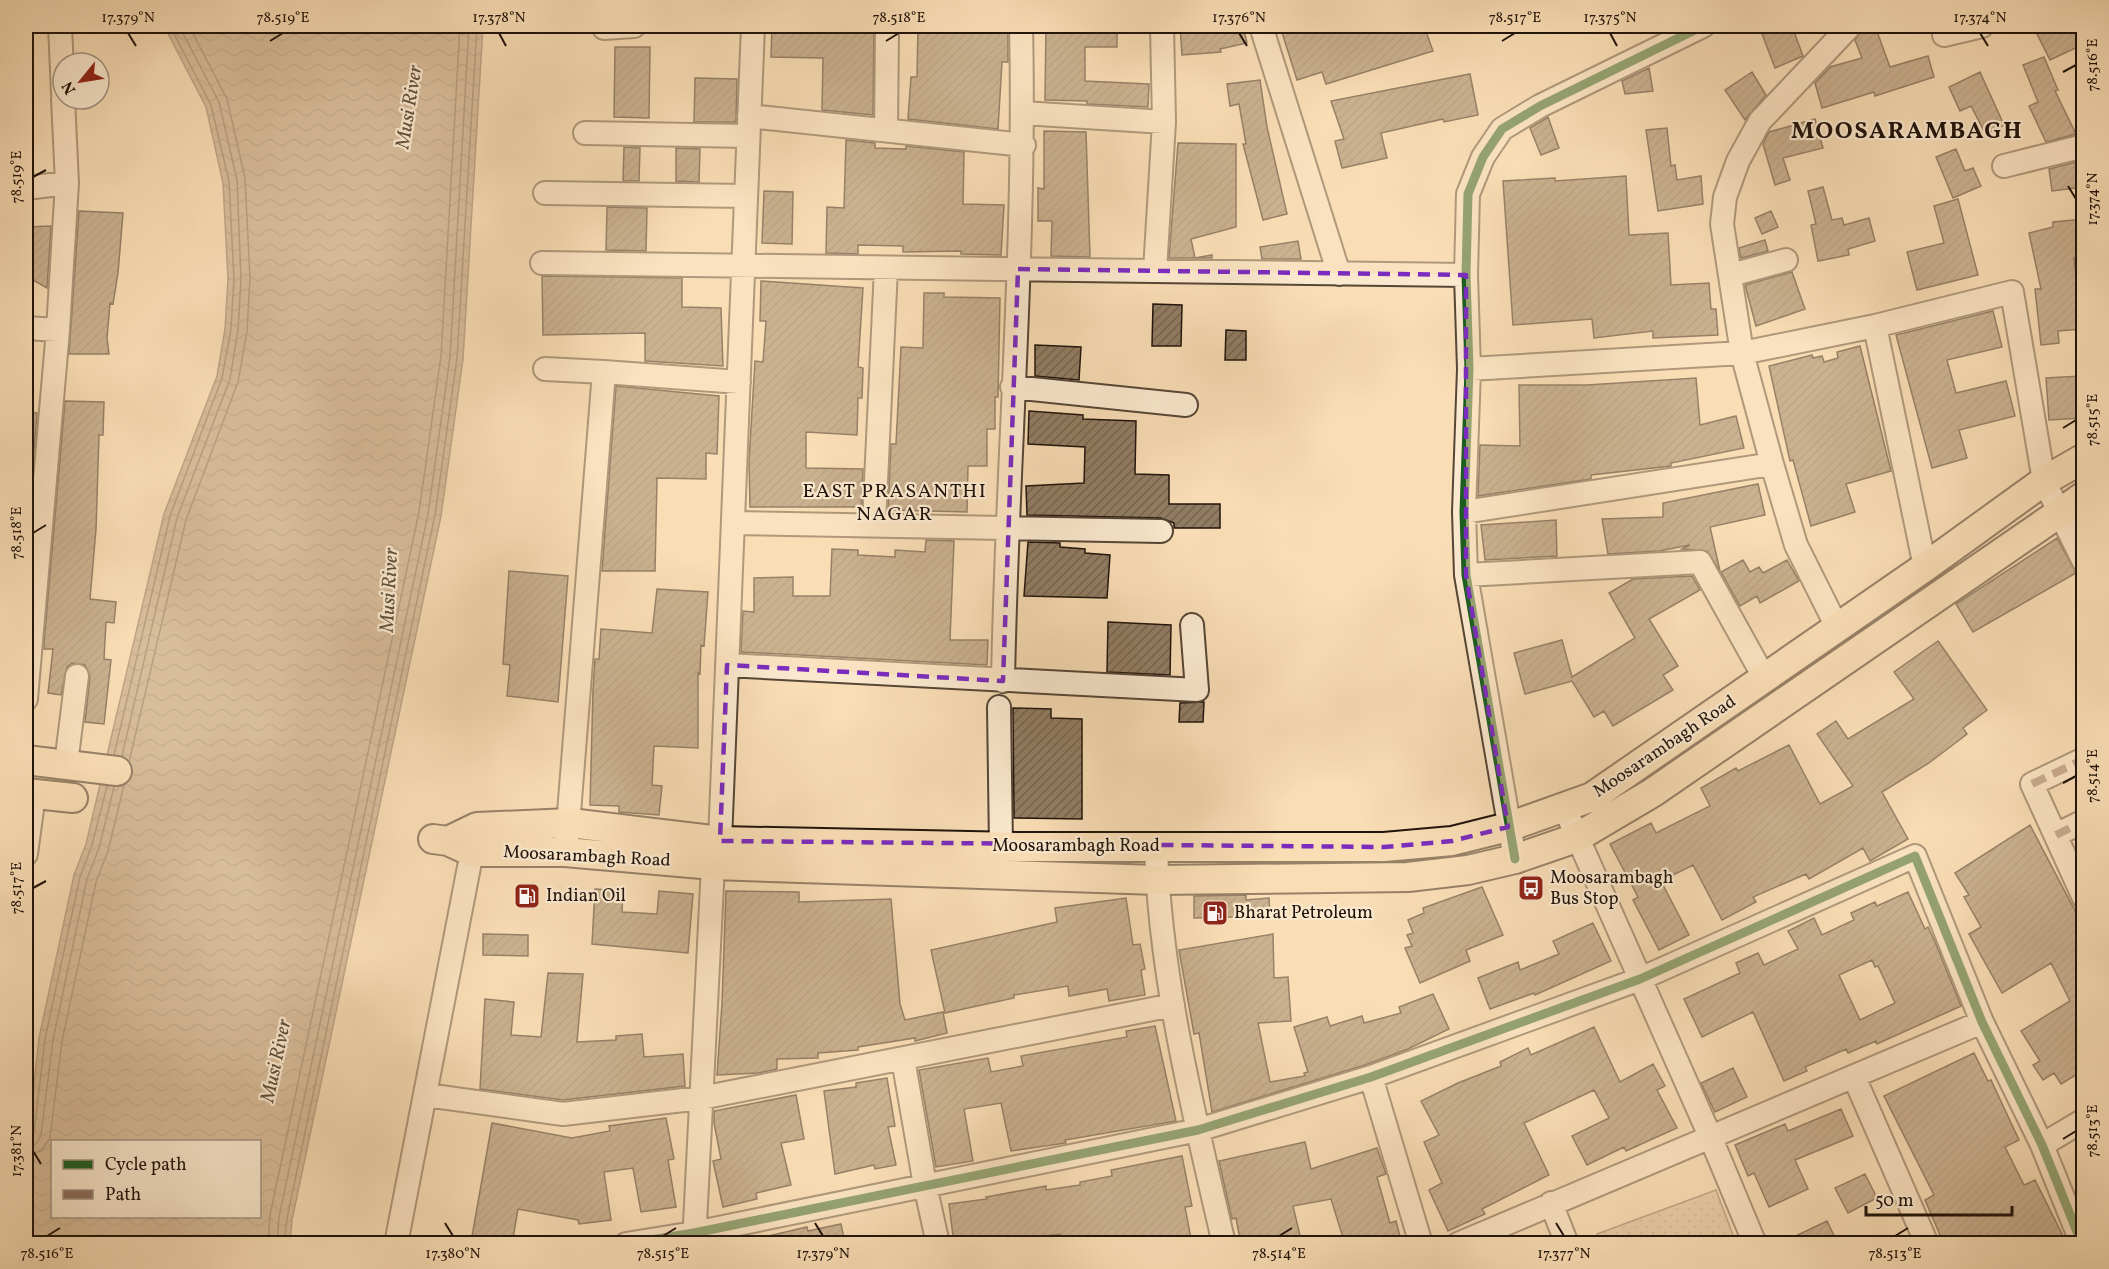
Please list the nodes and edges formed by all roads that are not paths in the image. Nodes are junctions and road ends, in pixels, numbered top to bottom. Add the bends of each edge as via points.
1 (60, 26) edge
2 (634, 26) edge
3 (753, 26) edge
4 (887, 26) edge
5 (1021, 26) edge
6 (1162, 26) edge
7 (1261, 26) edge
8 (1703, 26) edge
9 (1850, 26) edge
10 (1982, 26) edge
11 (604, 28) dead end
12 (1944, 35) dead end
13 (61, 51) edge
14 (64, 111) edge
15 (1023, 113) junction
16 (1164, 122) junction
17 (749, 126) junction
18 (886, 130) junction
19 (585, 133) dead end
20 (1024, 145) junction
21 (2084, 146) edge
22 (2004, 166) dead end
23 (67, 183) junction
24 (26, 188) edge
25 (545, 193) dead end
26 (746, 196) junction
27 (1786, 260) dead end
28 (542, 263) dead end
29 (743, 266) junction
30 (886, 268) junction
31 (1018, 269) junction
32 (1155, 271) junction
33 (1339, 274) junction
34 (1731, 274) junction
35 (1466, 275) junction
36 (1875, 326) junction
37 (26, 328) edge
38 (58, 330) junction
39 (1742, 353) junction
40 (545, 369) dead end
41 (1469, 369) junction
42 (604, 372) junction
43 (738, 382) junction
44 (1012, 387) junction
45 (1186, 405) dead end
46 (2084, 458) edge
47 (1772, 464) junction
48 (2044, 481) junction
49 (2084, 496) edge
50 (1464, 512) junction
51 (2059, 512) junction
52 (733, 523) junction
53 (874, 524) junction
54 (1006, 526) junction
55 (1161, 531) dead end
56 (2084, 562) edge
57 (1925, 567) junction
58 (1466, 576) junction
59 (1192, 625) dead end
60 (1837, 627) junction
61 (29, 634) edge
62 (727, 664) junction
63 (77, 676) dead end
64 (1765, 679) junction
65 (1003, 681) junction
66 (26, 699) edge
67 (999, 707) dead end
68 (2084, 759) edge
69 (26, 760) edge
70 (66, 764) junction
71 (117, 771) dead end
72 (30, 794) edge
73 (73, 798) dead end
74 (1565, 809) junction
75 (2084, 821) edge
76 (570, 823) junction
77 (1508, 827) junction
78 (2056, 835) junction
79 (1576, 838) junction
80 (458, 840) junction
81 (1001, 846) junction
82 (1156, 847) junction
83 (565, 852) junction
84 (717, 853) junction
85 (26, 854) edge
86 (1515, 859) junction
87 (1157, 880) junction
88 (2084, 897) edge
89 (1640, 979) junction
90 (1173, 1005) junction
91 (1982, 1022) junction
92 (903, 1059) junction
93 (1371, 1077) junction
94 (1854, 1077) junction
95 (426, 1095) junction
96 (701, 1098) junction
97 (2084, 1120) edge
98 (1198, 1130) junction
99 (1710, 1136) junction
100 (2042, 1145) junction
101 (925, 1185) junction
102 (1551, 1203) junction
103 (694, 1238) edge
104 (396, 1244) edge
105 (626, 1244) edge
106 (938, 1244) edge
107 (1224, 1244) edge
108 (1421, 1244) edge
109 (1458, 1244) edge
110 (1567, 1244) edge
111 (1755, 1244) edge
112 (1927, 1244) edge
113 (2082, 1244) edge

1 - 13 street
2 - 11 street
3 - 17 street
4 - 18 street
5 - 15 street
6 - 16 street
7 - 33 street
8 - 35 street via 1540,106 1502,129 1483,157 1468,194
9 - 34 street via 1760,121 1738,161 1725,197 1722,224
10 - 12 street
14 - 23 street
15 - 16 street
15 - 20 street
16 - 32 street
17 - 18 street
17 - 19 street
17 - 26 street
18 - 20 street
20 - 31 street
21 - 22 street
23 - 24 street
23 - 38 street
25 - 26 street
26 - 29 street
27 - 34 street
28 - 29 street
29 - 30 street
29 - 43 street
30 - 31 street
30 - 53 street
31 - 32 street
31 - 44 street
32 - 33 street
33 - 35 street
34 - 39 street
35 - 41 street
36 - 39 street
36 - 48 street via 2012,292
36 - 57 street
37 - 38 street
38 - 61 street
39 - 41 street
39 - 47 street
40 - 42 street
41 - 50 street
42 - 43 street
42 - 76 street
43 - 52 street
44 - 45 street
44 - 54 street
46 - 48 main road, Moosarambagh Road
47 - 50 street
47 - 60 street via 1796,545
48 - 51 street
48 - 57 main road, Moosarambagh Road
49 - 51 main road, Moosarambagh Road
50 - 58 street
51 - 56 street
51 - 79 main road, Moosarambagh Road via 1652,793
52 - 53 street
52 - 62 street
53 - 54 street
54 - 55 street
54 - 65 street
57 - 60 main road, Moosarambagh Road
58 - 64 street via 1700,562
58 - 77 street
59 - 65 street via 1197,690
60 - 64 main road, Moosarambagh Road
61 - 66 street
62 - 65 street
62 - 84 street
63 - 70 street
64 - 74 main road, Moosarambagh Road via 1592,797
67 - 81 street
68 - 78 street via 2032,784
69 - 70 main road
70 - 71 main road
72 - 73 main road
72 - 85 street
74 - 77 main road, Moosarambagh Road
74 - 79 street
75 - 78 street
76 - 80 main road, Moosarambagh Road
76 - 83 street
76 - 84 main road, Moosarambagh Road
77 - 82 main road, Moosarambagh Road via 1452,841 1384,847
77 - 86 street
78 - 88 street
79 - 86 main road, Moosarambagh Road
79 - 89 street
80 - 83 main road, Moosarambagh Road
80 - 95 street
81 - 82 main road, Moosarambagh Road
81 - 84 main road, Moosarambagh Road
82 - 87 street
83 - 84 main road, Moosarambagh Road
84 - 87 main road, Moosarambagh Road
84 - 96 street
86 - 87 main road, Moosarambagh Road via 1468,870 1408,877
87 - 90 street
89 - 91 street via 1915,856
89 - 93 street
89 - 99 street
90 - 92 street
90 - 98 street
91 - 94 street
91 - 100 street
92 - 96 street
92 - 101 street
93 - 98 street
93 - 108 street
94 - 99 street
94 - 112 street
95 - 96 street via 563,1114
95 - 104 street
96 - 103 street
97 - 100 street
98 - 101 street
98 - 107 street
99 - 102 street
99 - 111 street
100 - 113 street
101 - 103 street
101 - 106 street
102 - 109 street
102 - 110 street
103 - 105 street

